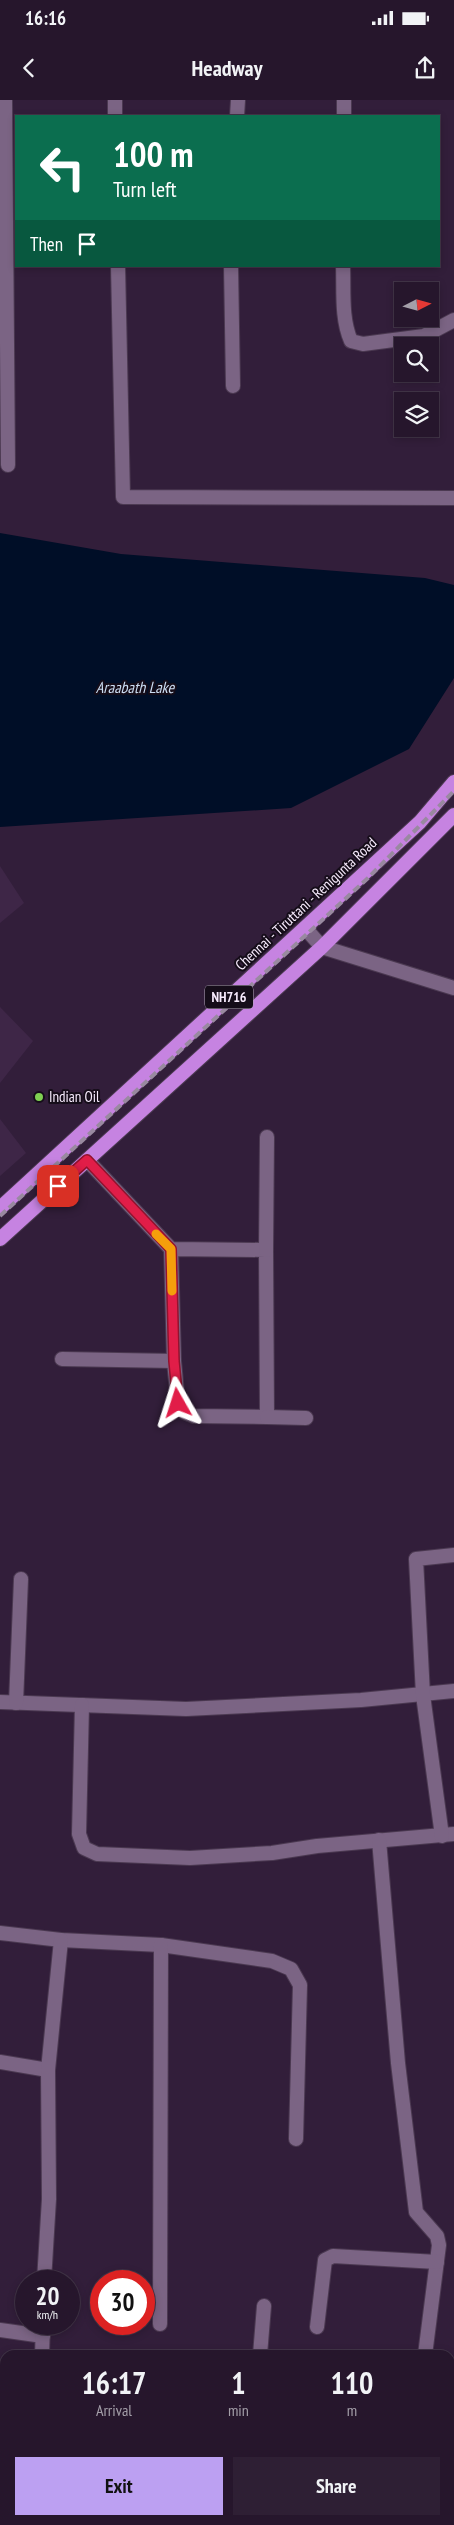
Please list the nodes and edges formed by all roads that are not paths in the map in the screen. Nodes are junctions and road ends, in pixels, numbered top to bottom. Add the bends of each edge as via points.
1 (5, 100) edge
2 (115, 100) edge
3 (238, 100) edge
4 (344, 100) edge
5 (115, 115) edge
6 (237, 115) edge
7 (344, 115) edge
8 (118, 267) edge
9 (231, 267) edge
10 (343, 267) edge
11 (454, 320) edge
12 (233, 386) dead end
13 (8, 465) dead end
14 (454, 498) edge
15 (454, 782) edge
16 (454, 815) edge
17 (305, 928) junction
18 (322, 947) junction
19 (454, 988) edge
20 (267, 1136) dead end
21 (87, 1160) junction
22 (0, 1208) edge
23 (0, 1239) edge
24 (171, 1249) junction
25 (266, 1250) junction
26 (62, 1359) dead end
27 (174, 1361) junction
28 (267, 1417) junction
29 (306, 1418) dead end
30 (454, 1555) edge
31 (21, 1579) dead end
32 (454, 1691) edge
33 (423, 1696) junction
34 (0, 1702) edge
35 (16, 1703) junction
36 (82, 1705) junction
37 (448, 1835) edge
38 (379, 1840) junction
39 (0, 1933) edge
40 (61, 1940) junction
41 (160, 1945) junction
42 (0, 2062) edge
43 (48, 2070) junction
44 (296, 2139) dead end
45 (437, 2262) junction
46 (45, 2270) edge
47 (264, 2306) dead end
48 (160, 2324) dead end
49 (317, 2327) dead end
50 (0, 2330) edge
51 (15, 2330) edge
52 (43, 2335) edge
53 (42, 2350) edge
54 (260, 2350) edge
55 (426, 2350) edge

1 - 13 street
2 - 5 street
3 - 6 street
4 - 7 street
8 - 14 street via 123,497
9 - 12 street
10 - 11 street via 344,312 351,341 363,344 424,336
15 - 17 highway, Chennai - Tiruttani - Renigunta Road / NH716 via 420,822
16 - 18 highway, NH716
17 - 18 street
17 - 22 highway, Chennai - Tiruttani - Renigunta Road / NH716
18 - 19 street
18 - 21 highway, NH716
20 - 25 street
21 - 23 highway, NH716
21 - 24 street
24 - 25 street
24 - 27 street
25 - 28 street
26 - 27 street
27 - 28 street via 178,1403 184,1412 194,1416
28 - 29 street
30 - 33 street via 416,1559
31 - 35 street
32 - 33 street
33 - 36 street via 186,1709
33 - 37 street
34 - 35 street
35 - 36 street
36 - 38 street via 79,1834 84,1848 97,1854 190,1858 272,1853
37 - 38 street
38 - 45 street via 398,2063 416,2212 436,2236 439,2245
39 - 40 street
40 - 41 street
40 - 43 street
41 - 44 street via 272,1961 291,1969 300,1985
41 - 48 street
42 - 43 street
43 - 46 street via 49,2199
45 - 49 street via 333,2256 325,2260
45 - 55 street
47 - 54 street
50 - 51 street
52 - 53 street

